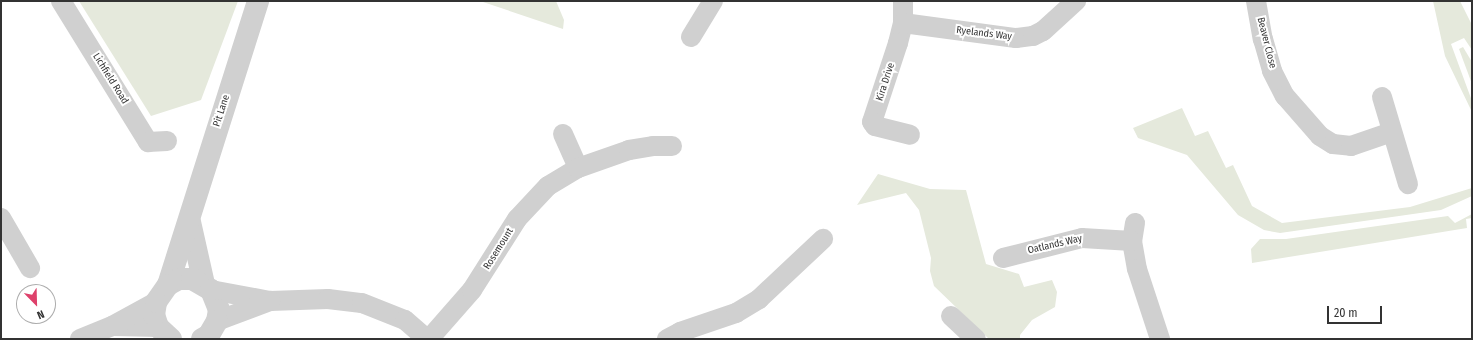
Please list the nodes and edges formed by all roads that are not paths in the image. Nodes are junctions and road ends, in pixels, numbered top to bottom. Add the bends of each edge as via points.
1 (61, 1) edge
2 (258, 1) edge
3 (713, 1) edge
4 (903, 1) edge
5 (1076, 1) edge
6 (1256, 1) edge
7 (903, 23) junction
8 (691, 25) dead end
9 (1382, 97) dead end
10 (1392, 132) junction
11 (563, 134) dead end
12 (910, 135) dead end
13 (167, 141) dead end
14 (672, 146) dead end
15 (578, 168) junction
16 (1408, 184) dead end
17 (1, 218) edge
18 (189, 221) junction
19 (823, 239) dead end
20 (1003, 258) dead end
21 (30, 268) dead end
22 (208, 287) junction
23 (162, 294) junction
24 (270, 301) junction
25 (952, 316) dead end
26 (112, 326) junction
27 (164, 333) edge
28 (209, 333) edge
29 (80, 339) edge
30 (428, 339) edge
31 (667, 339) edge
32 (976, 339) edge
33 (1160, 339) edge

1 - 13 street, Lichfield Road via 148,142
2 - 18 street, Pit Lane via 195,194
3 - 8 street
4 - 7 street, Kira Drive
5 - 7 street, Ryelands Way via 1056,22 1027,36 1016,38
6 - 10 street, Beaver Close via 1272,71 1285,96 1320,136 1333,144 1351,146
7 - 12 street, Kira Drive via 872,122 875,126
9 - 10 street
10 - 16 street
11 - 15 street
14 - 15 street, Rosemount via 629,150
15 - 30 street, Rosemount via 548,186 527,206 472,290
17 - 21 street
18 - 22 street
18 - 23 street, Pit Lane
19 - 31 street via 759,299 736,313
20 - 33 street, Oatlands Way via 1082,238 1134,232 1137,269
22 - 23 street via 192,279 179,279
22 - 24 street, Rosemount
22 - 28 street via 218,305
23 - 26 street
23 - 27 street, Pit Lane via 154,314
24 - 28 street, Rosemount
24 - 30 street, Rosemount via 328,299 362,303 405,320
25 - 32 street
26 - 27 street
26 - 29 street

